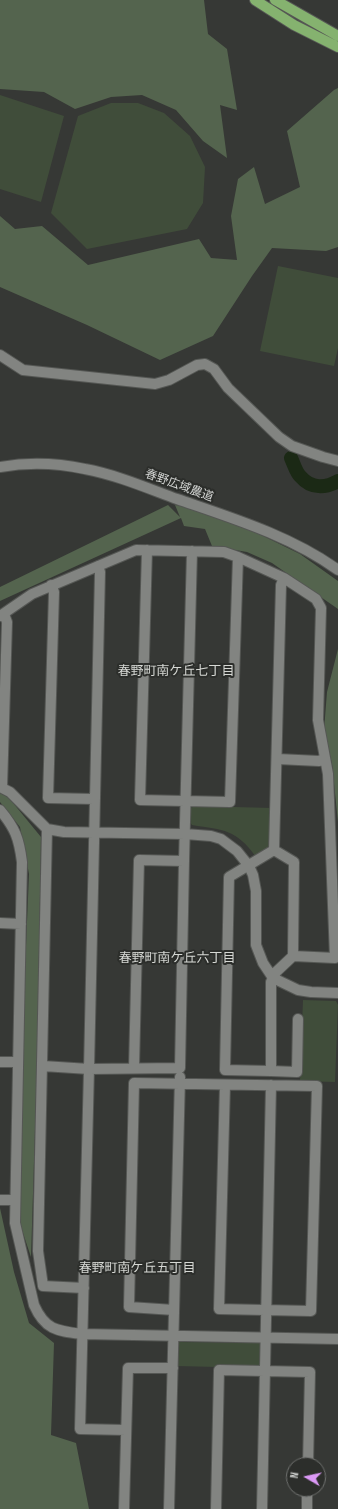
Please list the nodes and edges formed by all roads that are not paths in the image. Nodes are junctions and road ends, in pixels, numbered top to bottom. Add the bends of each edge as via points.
1 (254, 0) edge
2 (275, 0) edge
3 (338, 36) edge
4 (338, 48) edge
5 (0, 355) edge
6 (338, 461) edge
7 (0, 467) edge
8 (147, 550) junction
9 (192, 551) junction
10 (238, 557) junction
11 (98, 566) junction
12 (338, 570) edge
13 (284, 578) junction
14 (51, 585) junction
15 (2, 615) edge
16 (278, 759) junction
17 (324, 759) junction
18 (1, 787) edge
19 (94, 799) junction
20 (186, 802) junction
21 (0, 810) edge
22 (47, 829) junction
23 (94, 832) junction
24 (185, 834) junction
25 (274, 850) junction
26 (184, 861) junction
27 (249, 866) junction
28 (0, 923) edge
29 (21, 924) junction
30 (293, 956) junction
31 (273, 978) junction
32 (338, 992) edge
33 (298, 1018) dead end
34 (0, 1062) edge
35 (17, 1062) junction
36 (43, 1066) junction
37 (89, 1068) junction
38 (134, 1068) junction
39 (180, 1068) junction
40 (271, 1071) junction
41 (180, 1083) junction
42 (225, 1085) junction
43 (271, 1085) junction
44 (0, 1200) edge
45 (15, 1200) junction
46 (84, 1288) junction
47 (174, 1310) junction
48 (266, 1310) junction
49 (82, 1334) junction
50 (174, 1336) junction
51 (264, 1337) junction
52 (338, 1339) edge
53 (172, 1368) junction
54 (264, 1370) junction
55 (126, 1430) junction
56 (308, 1457) edge
57 (307, 1497) edge
58 (124, 1509) edge
59 (169, 1509) edge
60 (216, 1509) edge
61 (262, 1509) edge
62 (307, 1509) edge

1 - 4 main road via 288,22
2 - 3 main road
5 - 6 street via 23,370 155,384 170,380 197,365 205,364 214,369 228,388 279,437 292,446
7 - 12 street, 春野広域農道 via 57,465 107,474 279,537 298,545
8 - 9 street
8 - 11 street via 136,550
8 - 20 street via 140,800
9 - 10 street via 224,552
9 - 20 street
10 - 13 street
10 - 20 street via 230,802
11 - 14 street
11 - 19 street via 100,572
13 - 16 street
13 - 17 street via 316,599 321,608 318,720
14 - 15 street via 32,594
14 - 19 street via 54,592 48,798
15 - 18 street via 7,622
16 - 17 street
16 - 25 street
17 - 30 street via 328,774 335,958
18 - 22 street via 10,792
19 - 23 street
20 - 24 street
21 - 29 street via 12,824 20,844
22 - 23 street
22 - 36 street
23 - 24 street
23 - 37 street
24 - 26 street
24 - 27 street via 220,839 238,851
25 - 27 street
25 - 30 street via 294,862
26 - 38 street via 140,860
26 - 39 street
27 - 31 street via 256,891 256,945 263,963
27 - 40 street via 229,878 225,1070
28 - 29 street
29 - 35 street
30 - 31 street
31 - 32 street via 298,990
31 - 40 street
33 - 40 street via 297,1072
34 - 35 street
35 - 45 street
36 - 37 street
36 - 46 street via 38,1251 43,1286
37 - 38 street
37 - 46 street
38 - 39 street
39 - 41 street
41 - 42 street
41 - 47 street
41 - 47 street via 134,1083 129,1307
42 - 43 street
42 - 48 street via 219,1309
43 - 48 street
43 - 48 street via 317,1086 311,1311
44 - 45 street
45 - 49 street via 17,1235 34,1305 40,1317 52,1328
46 - 49 street
47 - 50 street
48 - 51 street
49 - 50 street
49 - 55 street via 80,1429
50 - 51 street
50 - 53 street
51 - 52 street
51 - 54 street
53 - 55 street via 128,1368
53 - 59 street
54 - 56 street via 310,1372
54 - 60 street via 219,1370
54 - 61 street
55 - 58 street
57 - 62 street

